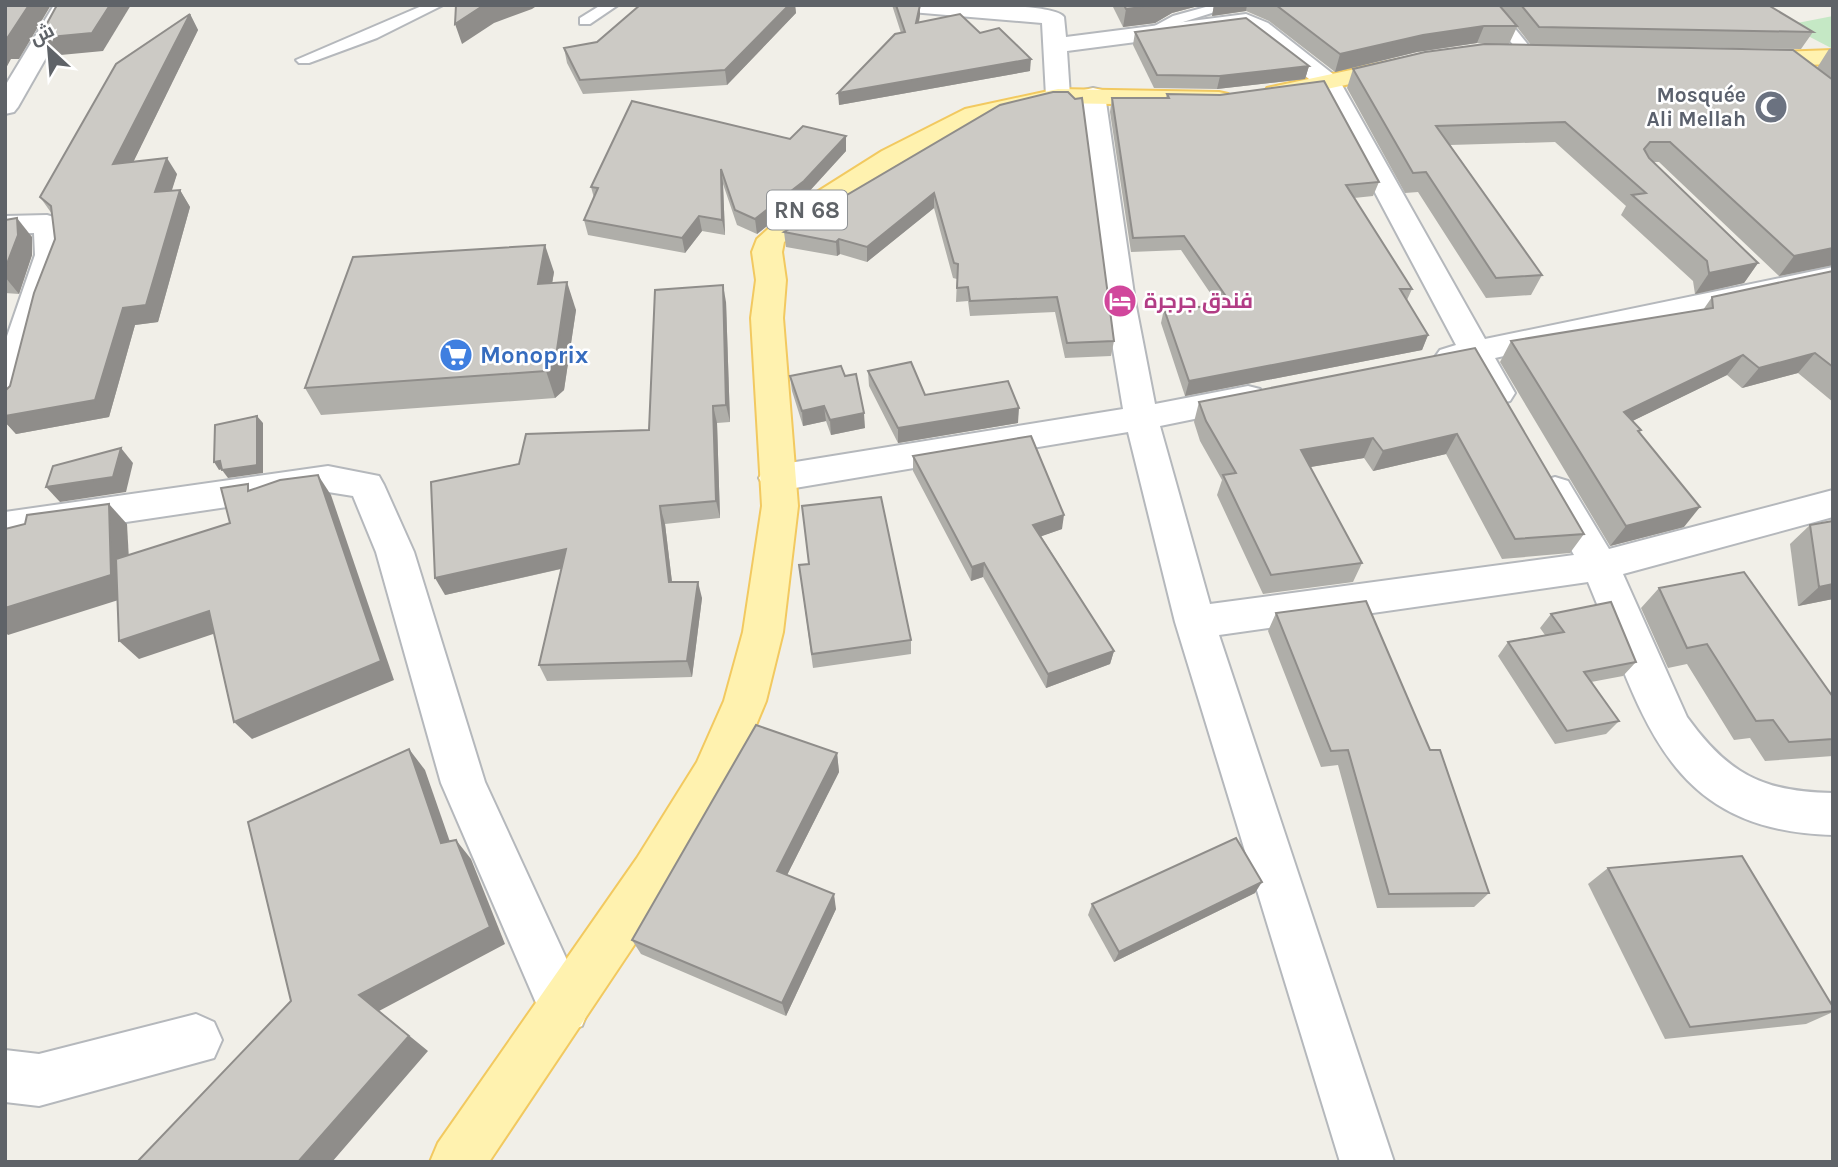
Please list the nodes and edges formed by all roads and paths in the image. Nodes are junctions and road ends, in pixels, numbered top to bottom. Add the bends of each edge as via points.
1 (65, 5) edge
2 (436, 5) edge
3 (611, 5) edge
4 (911, 5) edge
5 (1230, 5) edge
6 (1488, 5) edge
7 (1055, 11) edge
8 (585, 20) dead end
9 (1146, 35) junction
10 (1055, 45) junction
11 (1491, 54) edge
12 (1542, 55) joint
13 (1436, 58) edge
14 (1718, 59) edge
15 (304, 60) dead end
16 (1811, 66) edge
17 (1329, 83) junction
18 (1093, 95) junction
19 (1058, 96) junction
20 (5, 107) edge
21 (5, 225) edge
22 (1833, 276) edge
23 (1475, 352) junction
24 (1421, 363) edge
25 (1274, 392) edge
26 (5, 402) edge
27 (1141, 418) junction
28 (1517, 424) edge
29 (1538, 460) edge
30 (777, 478) junction
31 (1833, 503) edge
32 (5, 526) edge
33 (1600, 566) junction
34 (1195, 622) junction
35 (1833, 814) edge
36 (564, 1008) junction
37 (196, 1040) dead end
38 (5, 1076) edge
39 (457, 1162) edge
40 (1367, 1162) edge

1 - 20 street
2 - 15 lane
3 - 8 lane
4 - 7 street
5 - 9 lane via 1178,19
6 - 12 lane
7 - 10 street
9 - 10 street
9 - 17 street via 1247,21
10 - 19 street
11 - 12 main road
13 - 17 main road, RN 68
14 - 16 main road
17 - 18 main road, RN 68 via 1216,99
17 - 23 street
18 - 19 main road, RN 68
18 - 27 street via 1120,301
19 - 30 main road, RN 68 via 974,114 891,157 771,239 767,318
21 - 26 street via 47,225 50,255
22 - 23 street via 1761,279
23 - 24 street
23 - 28 street
25 - 27 street
27 - 30 street
27 - 34 street
29 - 33 street
30 - 36 main road, RN 68 via 780,506 772,574 745,701 714,774
31 - 33 street
32 - 36 street via 328,479 366,485 395,552 463,783
33 - 34 street
33 - 35 street via 1671,729 1704,772 1758,805 1788,813
34 - 40 street
36 - 39 main road, RN 68
37 - 38 street via 38,1080

